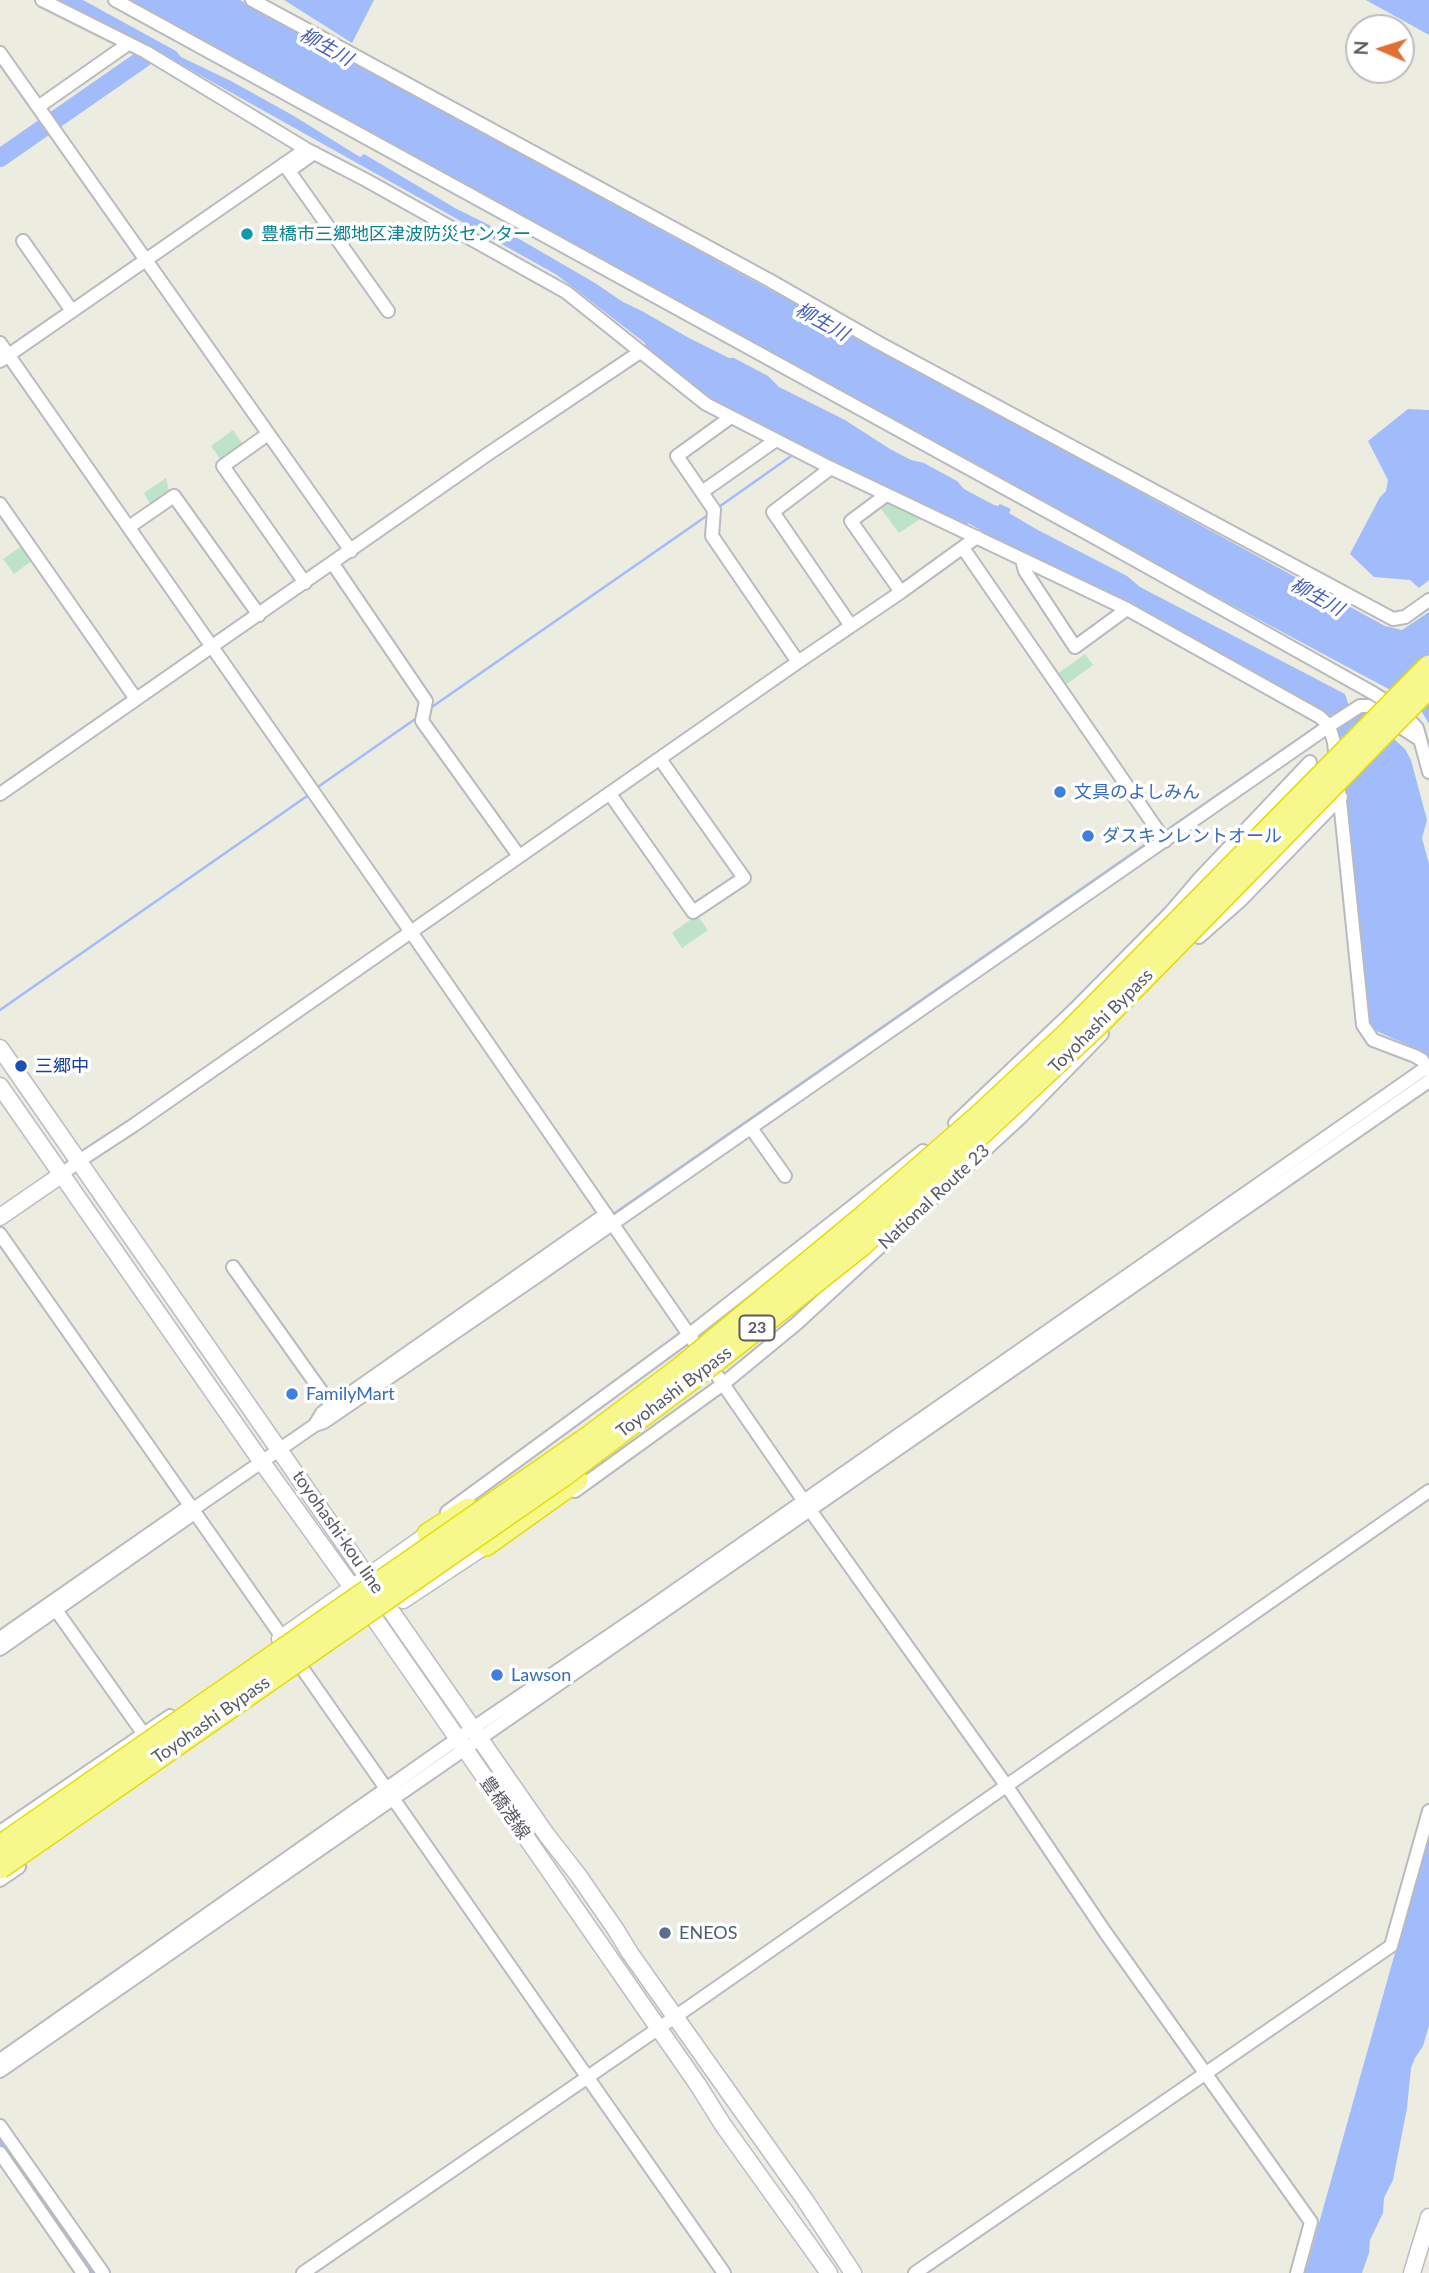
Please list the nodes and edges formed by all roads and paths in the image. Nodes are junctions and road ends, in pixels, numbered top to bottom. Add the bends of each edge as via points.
1 (42, 0) edge
2 (115, 0) edge
3 (253, 0) edge
4 (128, 44) junction
5 (0, 53) edge
6 (38, 107) junction
7 (310, 151) junction
8 (287, 168) junction
9 (23, 241) dead end
10 (145, 260) junction
11 (72, 311) junction
12 (388, 311) dead end
13 (0, 343) edge
14 (640, 352) junction
15 (4, 358) edge
16 (731, 416) junction
17 (268, 434) junction
18 (776, 440) junction
19 (831, 468) junction
20 (702, 492) junction
21 (886, 495) junction
22 (0, 504) edge
23 (129, 527) junction
24 (976, 537) junction
25 (963, 548) junction
26 (351, 551) junction
27 (1022, 560) junction
28 (333, 564) junction
29 (305, 583) junction
30 (901, 592) junction
31 (1429, 600) edge
32 (1127, 609) junction
33 (259, 615) junction
34 (851, 626) junction
35 (212, 646) junction
36 (798, 662) junction
37 (1429, 666) edge
38 (1429, 687) edge
39 (136, 699) junction
40 (1326, 723) junction
41 (1419, 739) junction
42 (1299, 748) junction
43 (660, 759) junction
44 (1310, 762) junction
45 (1429, 772) edge
46 (0, 794) edge
47 (610, 794) junction
48 (1341, 797) junction
49 (1164, 840) junction
50 (519, 856) junction
51 (411, 932) junction
52 (1121, 963) junction
53 (1148, 988) junction
54 (0, 1048) edge
55 (1428, 1071) edge
56 (0, 1086) edge
57 (751, 1128) junction
58 (917, 1157) junction
59 (79, 1161) junction
60 (61, 1175) junction
61 (785, 1176) dead end
62 (944, 1186) junction
63 (0, 1217) edge
64 (609, 1219) junction
65 (0, 1234) edge
66 (862, 1245) junction
67 (819, 1253) junction
68 (233, 1267) dead end
69 (690, 1334) junction
70 (723, 1384) junction
71 (334, 1410) junction
72 (280, 1449) junction
73 (262, 1462) junction
74 (1429, 1491) edge
75 (806, 1505) junction
76 (192, 1510) junction
77 (428, 1534) junction
78 (486, 1545) junction
79 (368, 1576) junction
80 (352, 1587) junction
81 (390, 1608) junction
82 (52, 1609) junction
83 (374, 1618) junction
84 (23, 1627) junction
85 (282, 1637) junction
86 (0, 1638) edge
87 (0, 1649) edge
88 (302, 1668) junction
89 (213, 1688) junction
90 (233, 1717) junction
91 (143, 1733) junction
92 (477, 1733) junction
93 (461, 1745) junction
94 (1006, 1785) junction
95 (389, 1794) junction
96 (1429, 1811) edge
97 (0, 1835) edge
98 (0, 1868) edge
99 (0, 1880) edge
100 (675, 2017) junction
101 (59, 2025) junction
102 (658, 2028) junction
103 (0, 2060) edge
104 (0, 2071) edge
105 (1206, 2072) junction
106 (587, 2077) junction
107 (0, 2126) edge
108 (0, 2153) edge
109 (25, 2162) junction
110 (12, 2170) junction
111 (1429, 2217) edge
112 (83, 2273) edge
113 (103, 2273) edge
114 (303, 2273) edge
115 (724, 2273) edge
116 (829, 2273) edge
117 (853, 2273) edge
118 (915, 2273) edge
119 (1297, 2273) edge
120 (1412, 2273) edge

1 - 4 street
2 - 41 street via 1329,667 1401,711 1418,727
3 - 31 street via 1393,620
4 - 6 street
4 - 7 street
5 - 6 street
6 - 10 street
7 - 8 street
7 - 14 street via 566,292
8 - 10 street
8 - 12 street
9 - 11 street
10 - 11 street
10 - 17 street
11 - 15 street
13 - 15 street
14 - 16 street via 706,404
14 - 26 street
15 - 23 street
16 - 18 street
16 - 20 street via 677,456
17 - 26 street
17 - 29 street via 223,466
18 - 19 street
18 - 20 street
19 - 21 street
19 - 34 street via 773,512
20 - 36 street via 713,511 712,536
21 - 24 street
21 - 30 street via 851,521
22 - 39 street
23 - 33 street via 174,496
23 - 35 street
24 - 25 street
24 - 27 street
25 - 30 street
25 - 49 street
26 - 28 street
27 - 32 street
27 - 32 street via 1075,647
28 - 29 street
28 - 50 street via 426,701 422,721
29 - 33 street
30 - 34 street
32 - 40 street
33 - 35 street
34 - 36 street
35 - 39 street
35 - 51 street
36 - 43 street
37 - 67 highway, Toyohashi Bypass / 23, bridge via 1069,1032
38 - 66 highway, Toyohashi Bypass / 23, bridge via 1102,1021
39 - 46 street
40 - 41 street via 1368,706
40 - 42 street
40 - 48 street
41 - 45 street
42 - 44 street
42 - 49 street
43 - 47 street
43 - 47 street via 744,878 693,912
44 - 48 street
44 - 52 street
47 - 50 street
48 - 53 street, National Route 23 / 23
48 - 55 street via 1363,1025 1373,1040 1415,1056
49 - 57 street
50 - 51 street
51 - 59 street
51 - 64 street
52 - 53 street
52 - 58 street
53 - 62 street, National Route 23 / 23 via 1022,1116
54 - 59 main road, toyohashi-kou line
55 - 75 street
56 - 60 main road, toyohashi-kou line
57 - 61 street
57 - 64 street
58 - 62 street
58 - 69 street
59 - 60 street
59 - 72 main road, toyohashi-kou line
60 - 63 main road
60 - 73 main road, toyohashi-kou line
62 - 70 street, National Route 23 / 23 via 833,1291
64 - 69 street
64 - 71 street
65 - 76 street
66 - 78 highway, 23, bridge via 756,1346
66 - 98 highway, Toyohashi Bypass / 23, bridge via 563,1476
67 - 77 highway, 23, bridge via 555,1448
67 - 97 highway, Toyohashi Bypass / 23, bridge via 590,1436
68 - 71 street
69 - 70 street
69 - 77 street via 460,1501
70 - 75 street
70 - 78 street, National Route 23 / 23 via 514,1535
71 - 72 street via 324,1422
72 - 73 street
72 - 79 main road, toyohashi-kou line
73 - 76 street
73 - 80 main road, toyohashi-kou line
74 - 94 street
75 - 92 street
75 - 94 street
76 - 82 street via 190,1516
76 - 85 street
77 - 79 main road
78 - 81 main road
79 - 80 main road
79 - 81 main road, toyohashi-kou line
80 - 83 main road, 豊橋港線
80 - 85 main road
81 - 83 main road
81 - 92 main road, toyohashi-kou line
82 - 84 street
82 - 91 street
83 - 88 street
83 - 93 main road, 豊橋港線
84 - 86 street
84 - 87 street
85 - 89 main road
88 - 90 street
88 - 95 street
89 - 90 street
89 - 91 street
90 - 99 street
91 - 97 street
92 - 93 street
92 - 100 main road, toyohashi-kou line
93 - 95 street
93 - 102 main road, 豊橋港線
94 - 100 street
94 - 105 street via 1104,1932
95 - 101 street
95 - 106 street
96 - 105 street via 1391,1946
100 - 102 street
100 - 117 main road, toyohashi-kou line
101 - 103 street
101 - 104 street
102 - 106 street
102 - 116 main road, 豊橋港線
105 - 118 street
105 - 119 street via 1311,2222
106 - 114 street
106 - 115 street
107 - 109 street
108 - 110 street
109 - 110 street
109 - 113 street
110 - 112 street
111 - 120 main road

